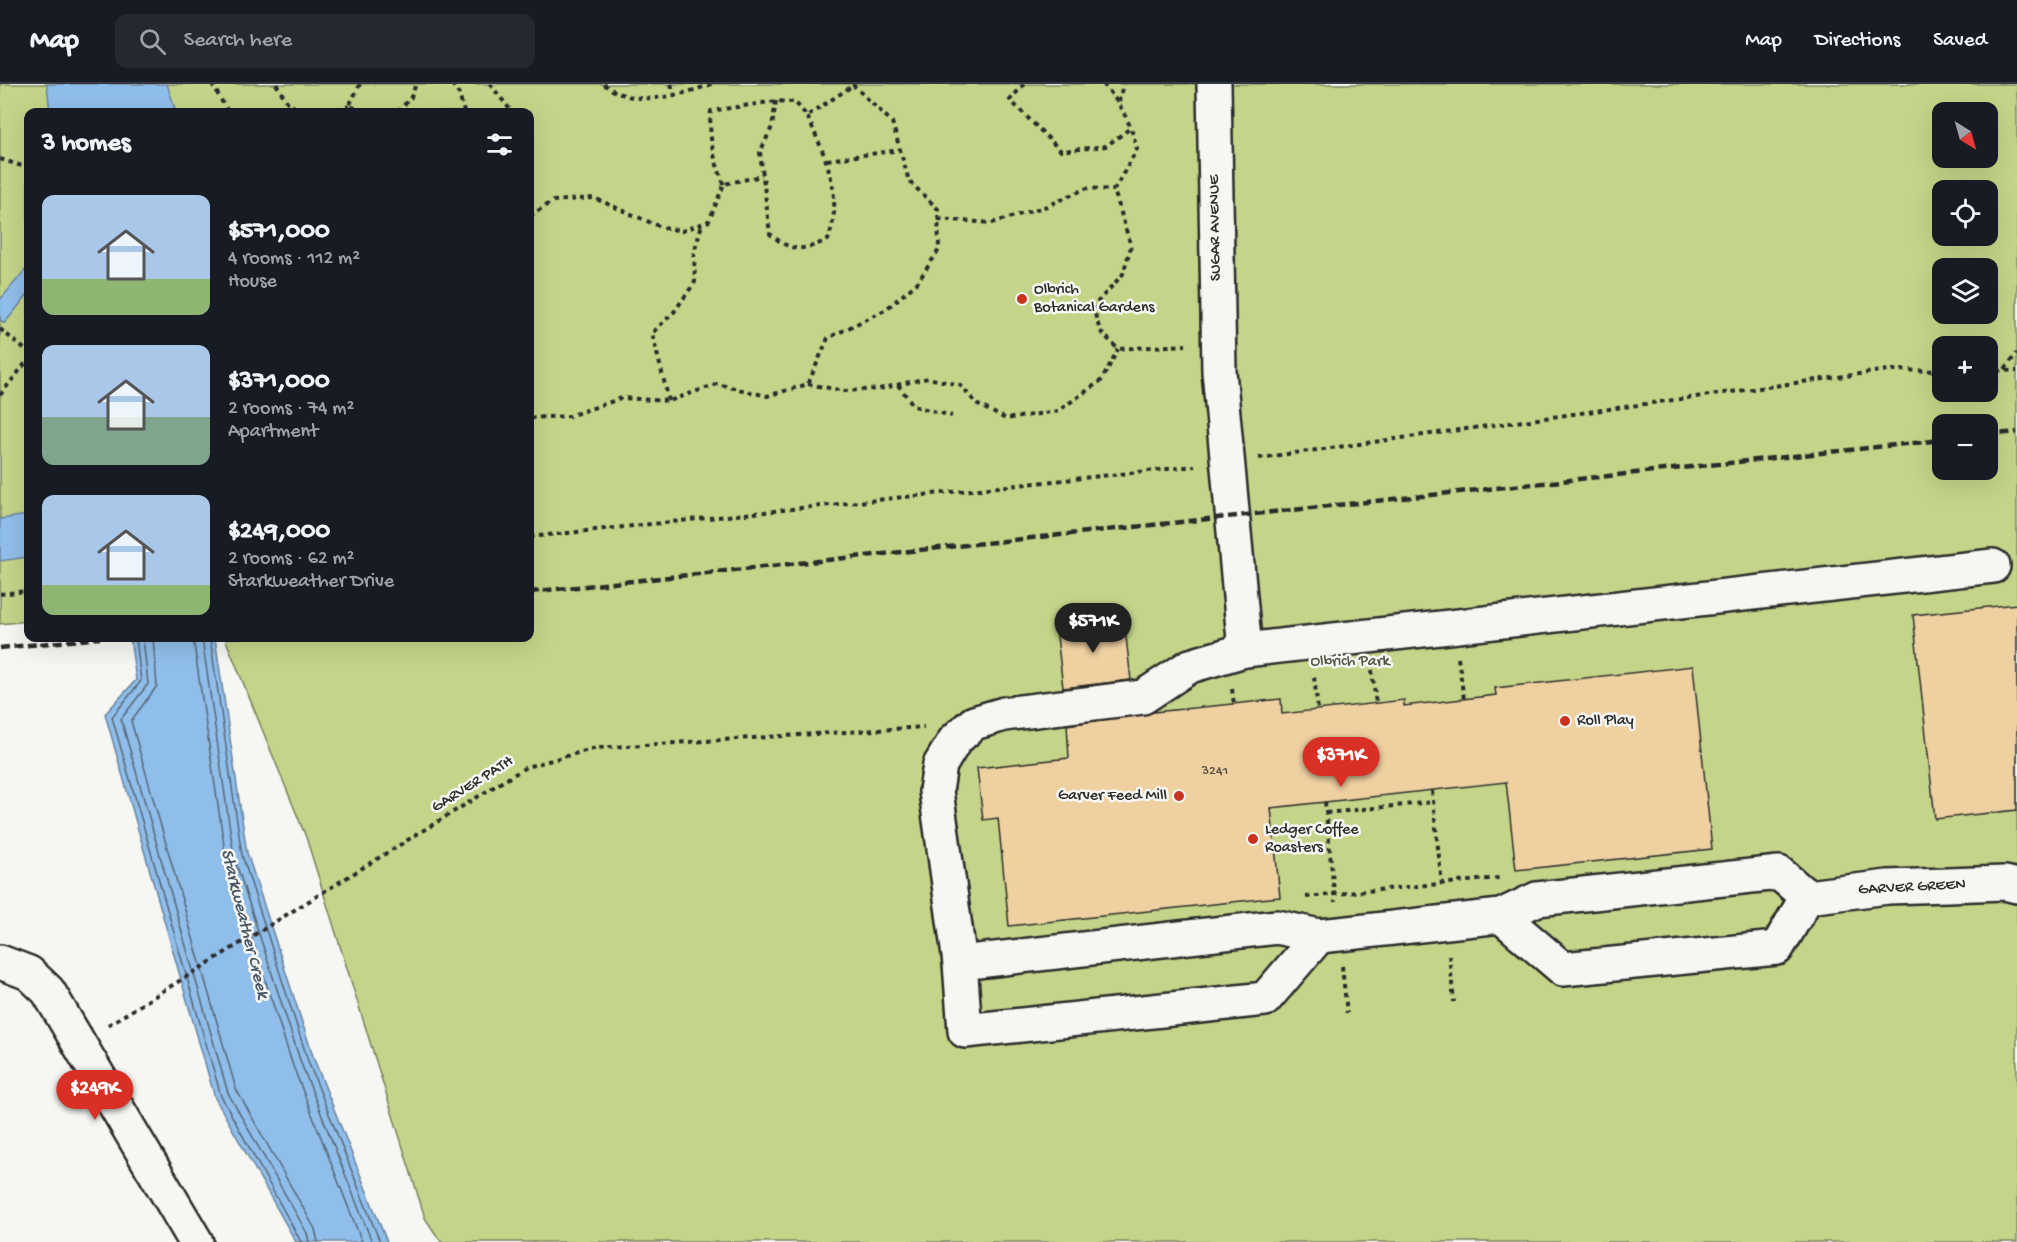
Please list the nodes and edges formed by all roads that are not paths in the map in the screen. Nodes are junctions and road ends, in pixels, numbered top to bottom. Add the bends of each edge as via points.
1 (1214, 84) edge
2 (1993, 566) dead end
3 (1245, 650) junction
4 (2017, 886) edge
5 (1807, 897) junction
6 (1502, 916) junction
7 (1319, 936) junction
8 (960, 963) junction
9 (14, 968) edge
10 (196, 1242) edge

1 - 3 street, SUGAR AVENUE via 1219,357
2 - 3 street
3 - 8 street via 1191,666 1143,698 1004,714 974,723 955,740 940,765 936,790
4 - 5 street, GARVER GREEN via 1888,887
5 - 6 street via 1779,873 1537,899
5 - 6 street via 1777,948 1563,969
6 - 7 street
7 - 8 street via 1276,927
7 - 8 street via 1265,999 965,1031
9 - 10 street via 48,991

